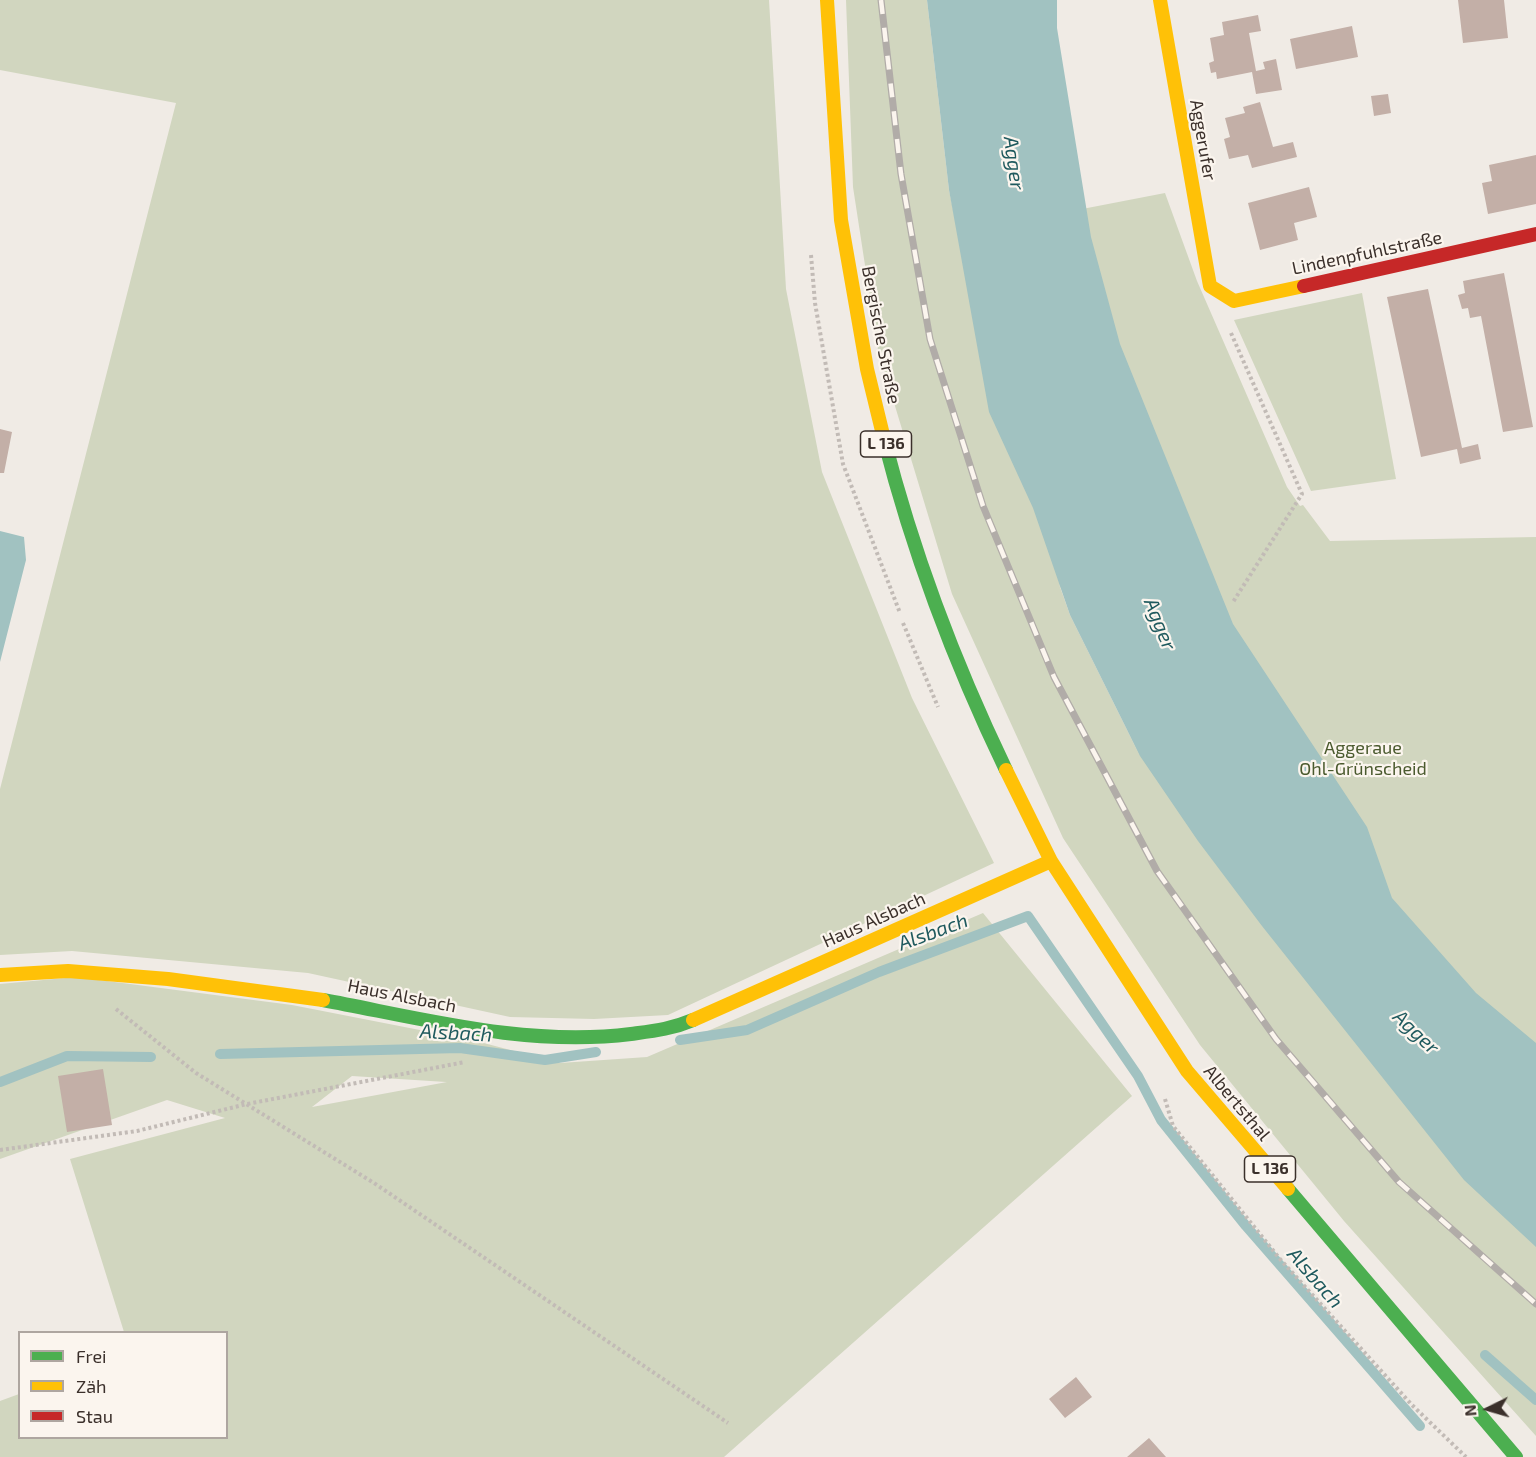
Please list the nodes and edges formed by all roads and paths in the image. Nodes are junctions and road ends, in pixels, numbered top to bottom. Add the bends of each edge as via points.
1 (827, 0) edge
2 (1160, 0) edge
3 (1536, 234) edge
4 (1210, 286) joint
5 (1228, 327) dead end
6 (1233, 602) dead end
7 (1051, 861) junction
8 (0, 975) edge
9 (114, 1007) dead end
10 (472, 1060) dead end
11 (247, 1104) junction
12 (0, 1150) edge
13 (728, 1423) dead end
14 (1516, 1457) edge

1 - 7 street, Bergische Straße / L 136 via 841,220 867,369 896,485 934,602 978,711
2 - 4 street, Aggerufer
3 - 4 street, Lindenpfuhlstraße via 1234,301
5 - 6 path via 1302,494
7 - 8 street, Haus Alsbach via 674,1028 596,1038 514,1036 293,994 168,979 68,971
7 - 14 street, Albertsthal / L 136 via 1187,1071
9 - 11 path via 196,1073
10 - 11 path
11 - 12 path via 137,1131
11 - 13 path via 374,1183

